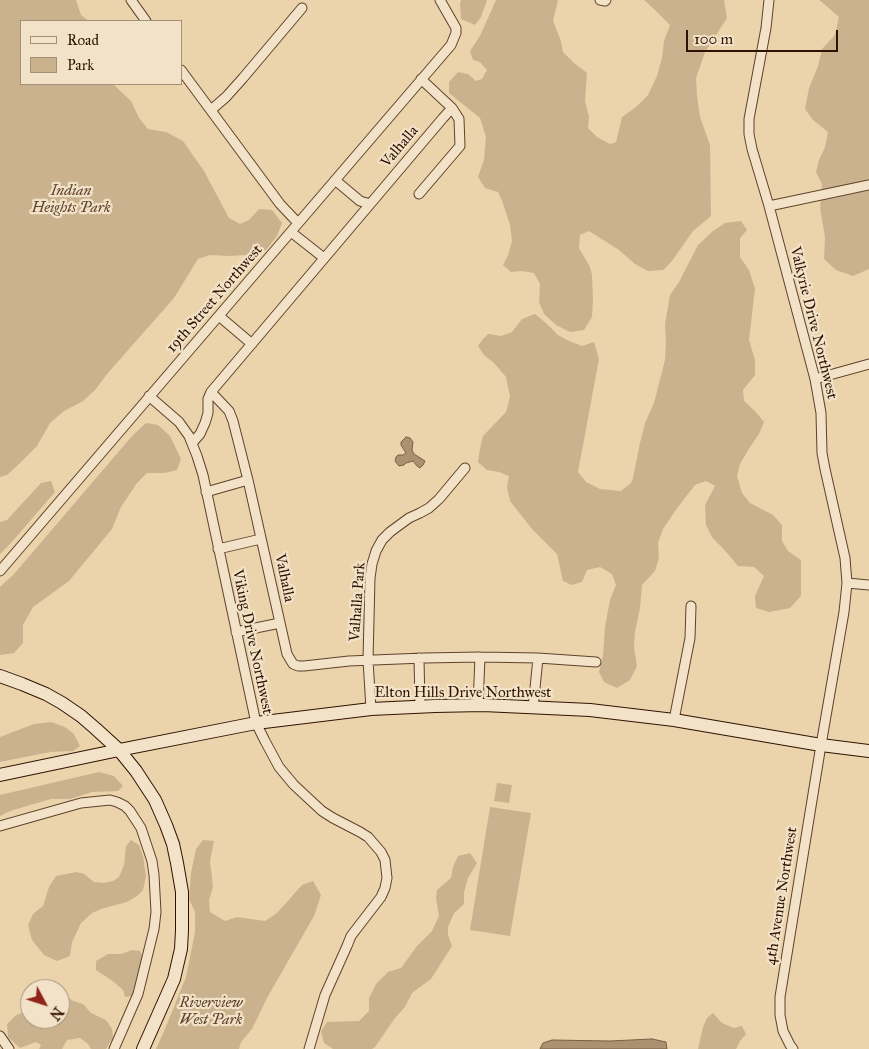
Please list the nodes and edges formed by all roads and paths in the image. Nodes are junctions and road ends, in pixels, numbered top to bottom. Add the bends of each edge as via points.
1 (131, 0) edge
2 (440, 0) edge
3 (600, 0) edge
4 (606, 0) edge
5 (769, 0) edge
6 (302, 8) dead end
7 (145, 20) edge
8 (182, 71) edge
9 (422, 79) junction
10 (452, 108) junction
11 (211, 110) junction
12 (335, 180) junction
13 (869, 185) edge
14 (419, 194) dead end
15 (370, 204) junction
16 (769, 206) junction
17 (298, 224) junction
18 (291, 232) junction
19 (324, 258) junction
20 (218, 316) junction
21 (252, 344) junction
22 (869, 364) edge
23 (815, 379) junction
24 (211, 392) junction
25 (149, 396) junction
26 (192, 443) junction
27 (466, 468) dead end
28 (248, 480) junction
29 (206, 492) junction
30 (262, 539) junction
31 (218, 549) junction
32 (0, 571) edge
33 (847, 583) junction
34 (869, 585) edge
35 (692, 606) dead end
36 (280, 623) junction
37 (236, 632) junction
38 (480, 657) junction
39 (419, 658) junction
40 (538, 658) junction
41 (368, 660) junction
42 (596, 662) dead end
43 (0, 676) edge
44 (420, 706) junction
45 (478, 706) junction
46 (371, 708) junction
47 (533, 708) junction
48 (674, 720) junction
49 (256, 723) junction
50 (821, 745) junction
51 (119, 750) junction
52 (869, 751) edge
53 (0, 775) edge
54 (0, 826) edge
55 (0, 1036) edge
56 (9, 1049) edge
57 (114, 1049) edge
58 (143, 1049) edge
59 (309, 1049) edge
60 (793, 1049) edge

1 - 7 street
2 - 9 street, 19th Street Northwest via 456,33 451,45
3 - 4 street
5 - 16 street, Valkyrie Drive Northwest via 749,127
6 - 11 street via 244,78
8 - 11 street
9 - 10 street
9 - 12 street, 19th Street Northwest
10 - 14 street via 459,118 460,146
10 - 15 street, Valhalla
11 - 17 street
12 - 15 street via 360,201
12 - 17 street, 19th Street Northwest
13 - 16 street
15 - 19 street, Valhalla
16 - 23 street, Valkyrie Drive Northwest
17 - 18 street, 19th Street Northwest
18 - 19 street
18 - 20 street, 19th Street Northwest
19 - 21 street, Valhalla
20 - 21 street
20 - 25 street, 19th Street Northwest
21 - 24 street, Valhalla
22 - 23 street
23 - 33 street, Valkyrie Drive Northwest via 821,413 822,452 845,558
24 - 26 street via 205,423
24 - 28 street, Valhalla via 229,411
25 - 26 street, Viking Drive Northwest via 179,422
25 - 32 street, 19th Street Northwest
26 - 29 street, Viking Drive Northwest
27 - 41 street, Valhalla Park via 439,499 399,524 382,540 376,551 370,578
28 - 29 street
28 - 30 street, Valhalla
29 - 31 street, Viking Drive Northwest
30 - 31 street, Valhalla
30 - 36 street, Valhalla
31 - 37 street, Viking Drive Northwest
33 - 34 street
33 - 50 street, Valkyrie Drive Northwest
35 - 48 street via 690,638
36 - 37 street, Valhalla
36 - 41 street, Valhalla via 287,654 293,664
37 - 49 street, Viking Drive Northwest
38 - 39 street, Valhalla
38 - 40 street, Valhalla
38 - 45 street
39 - 41 street, Valhalla
39 - 44 street
40 - 42 street, Valhalla
40 - 47 street
41 - 46 street, Valhalla Park
43 - 51 main road via 62,703 82,716
44 - 45 main road, Elton Hills Drive Northwest
44 - 46 main road, Elton Hills Drive Northwest
45 - 47 main road, Elton Hills Drive Northwest
46 - 49 main road, Elton Hills Drive Northwest
47 - 48 main road, Elton Hills Drive Northwest via 590,710
48 - 50 main road, Elton Hills Drive Northwest
49 - 51 main road, Elton Hills Drive Northwest
49 - 59 street, Viking Drive Northwest via 279,767 294,785 328,815 368,837 381,852 387,869 381,897 352,936 325,995
50 - 52 main road, Elton Hills Drive Northwest
50 - 60 street, 4th Avenue Northwest via 780,997 783,1031
51 - 53 main road, Elton Hills Drive Northwest
51 - 58 main road via 161,812 178,862 182,892 178,967
54 - 57 street via 81,803 110,800 125,806 136,820 152,862 156,912 138,994
55 - 56 street

